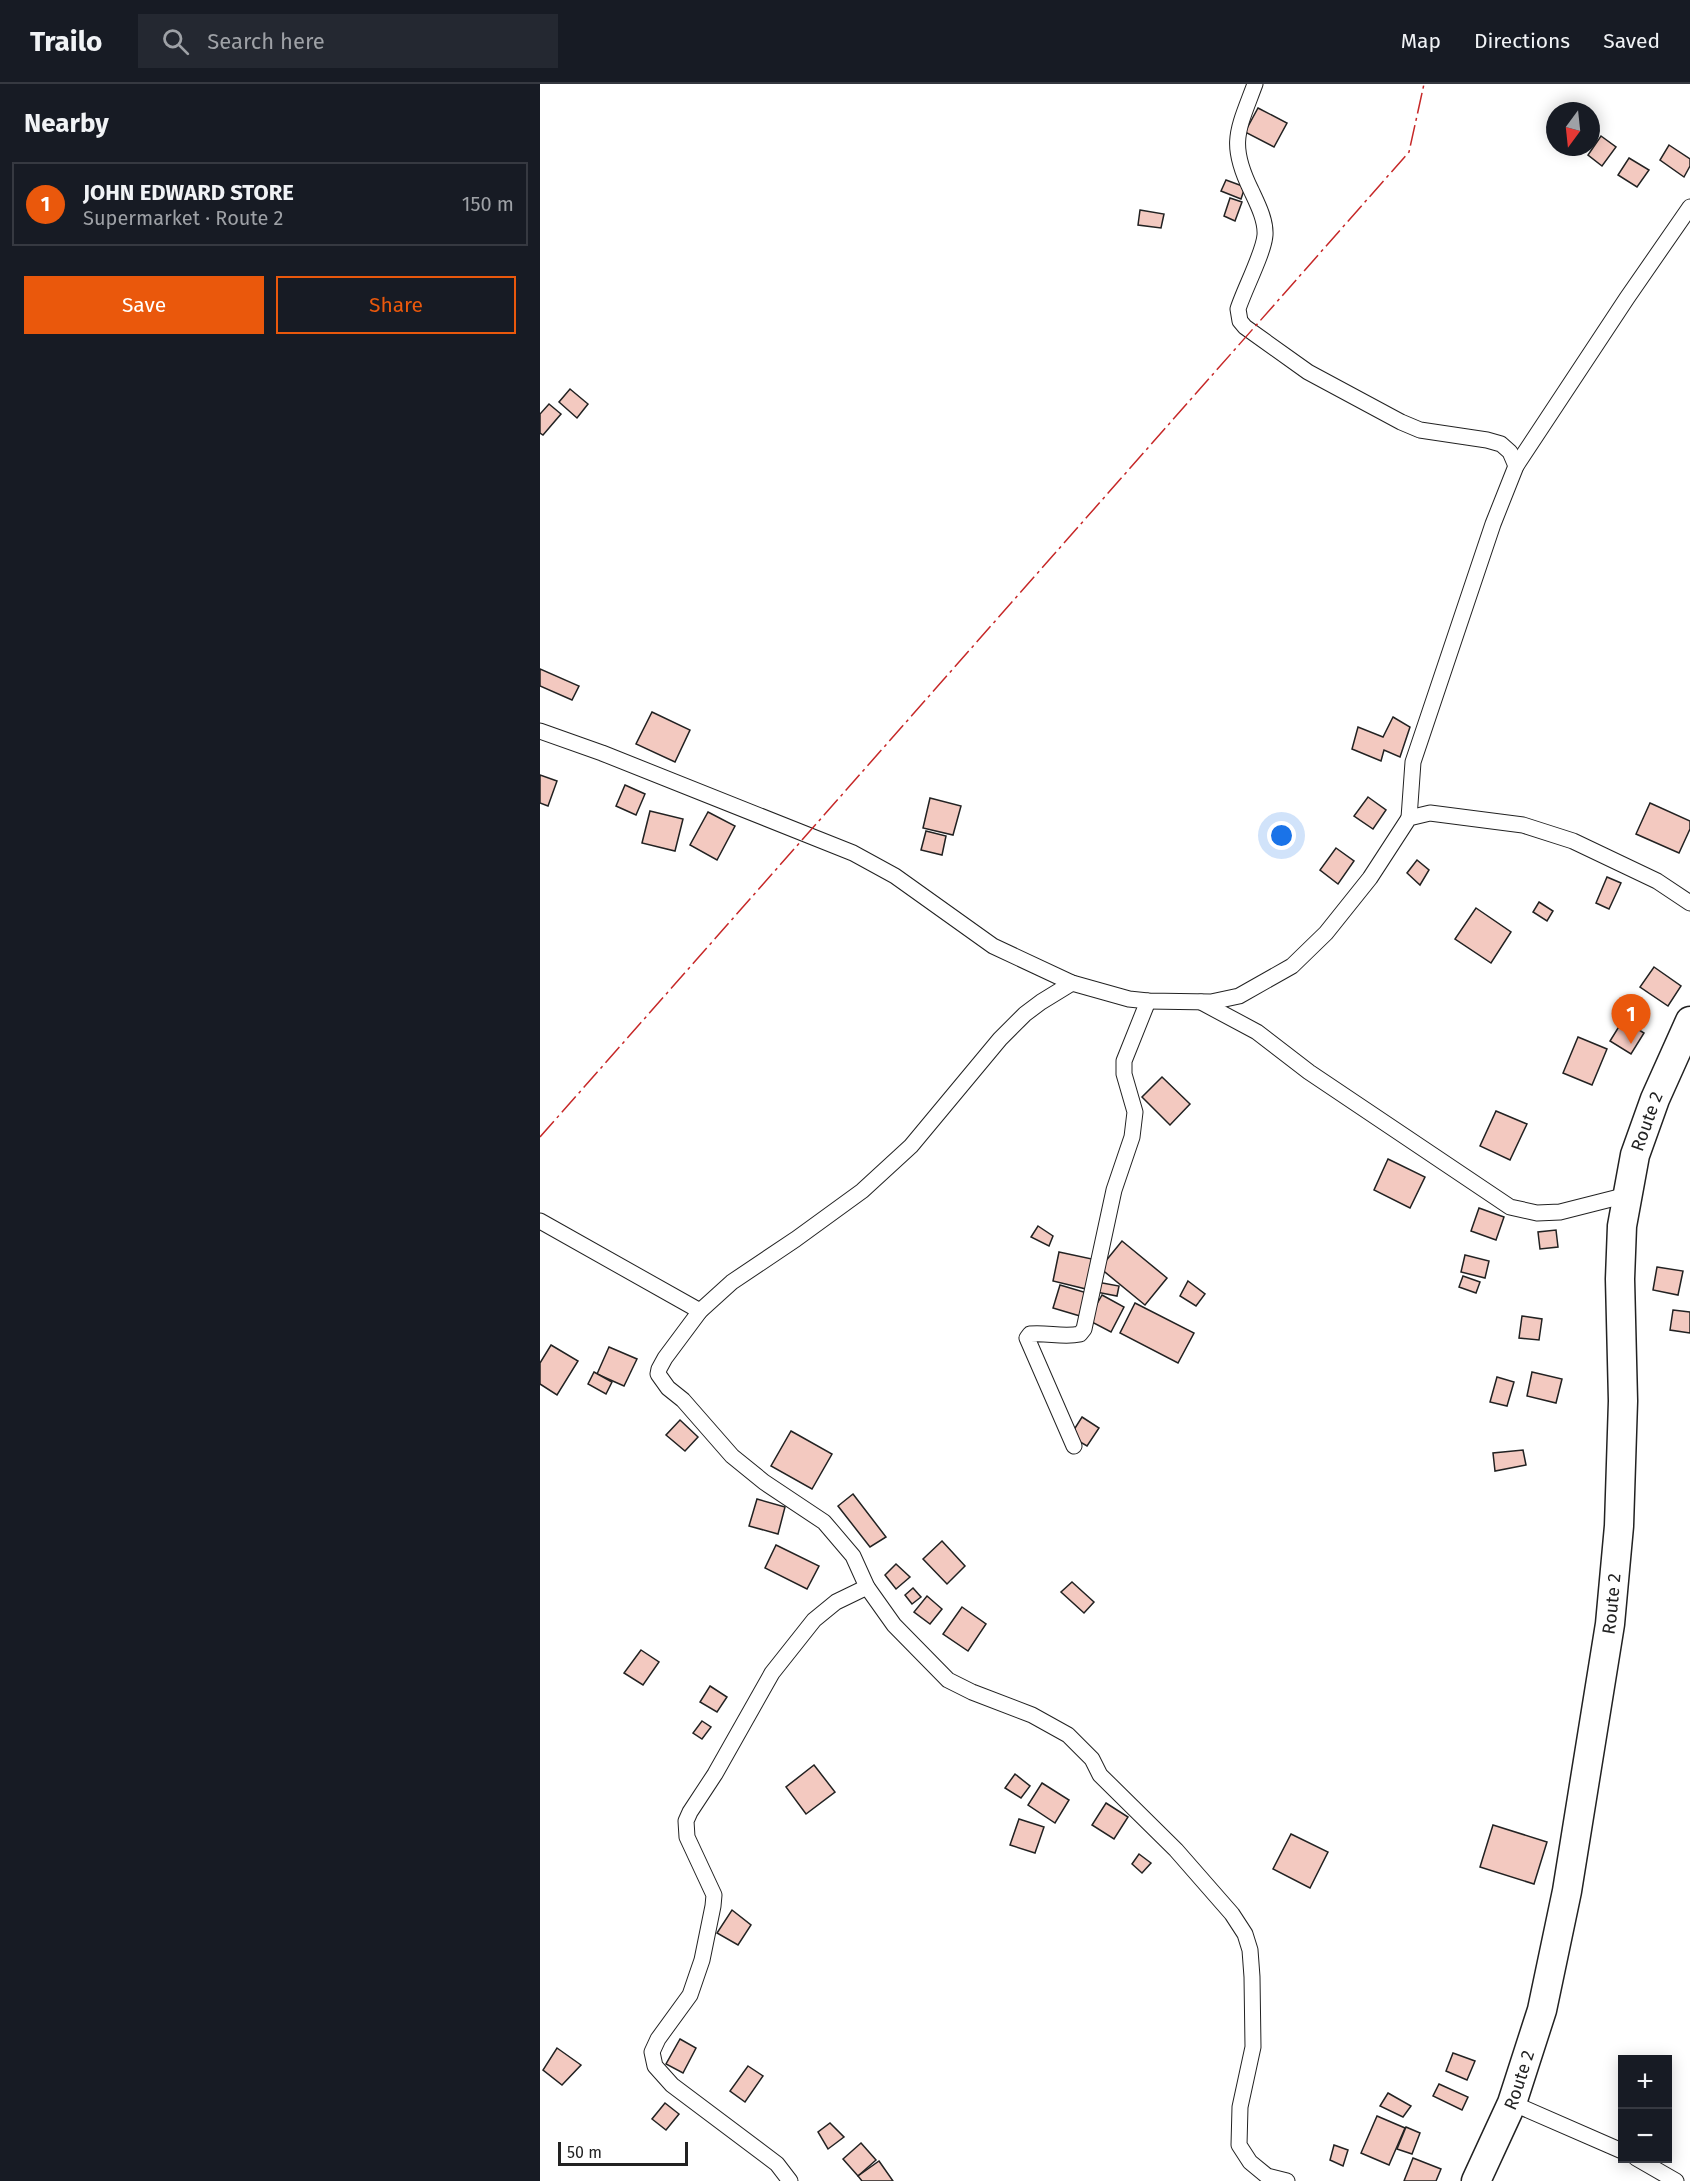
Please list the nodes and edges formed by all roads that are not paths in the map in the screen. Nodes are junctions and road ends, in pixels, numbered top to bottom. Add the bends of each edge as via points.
1 (1255, 84) edge
2 (1690, 207) edge
3 (1516, 466) junction
4 (540, 732) edge
5 (1409, 818) junction
6 (1690, 903) edge
7 (1072, 983) junction
8 (1148, 1001) junction
9 (1201, 1002) junction
10 (1690, 1021) edge
11 (1627, 1195) junction
12 (540, 1221) edge
13 (700, 1311) junction
14 (1074, 1446) dead end
15 (867, 1587) junction
16 (1512, 2103) junction
17 (1618, 2149) edge
18 (1645, 2163) edge
19 (790, 2181) edge
20 (1287, 2181) edge
21 (1476, 2181) edge
22 (1676, 2181) edge

1 - 3 street via 1236,137 1241,170 1258,206 1265,237 1238,309 1240,321 1308,372 1374,408 1420,429 1501,444
2 - 3 street
3 - 5 street via 1413,762
4 - 7 street via 853,854 895,876 993,946
5 - 6 street via 1430,813 1523,825 1573,841 1657,881
5 - 9 street via 1370,878 1305,956 1239,996
7 - 8 street
7 - 13 street via 1025,1014 911,1146 862,1191 732,1282
8 - 9 street
8 - 14 street via 1124,1061 1135,1112 1132,1137 1114,1190 1083,1329 1080,1334 1069,1336 1040,1333 1027,1338
9 - 11 street via 1257,1032 1309,1072 1510,1207 1537,1213 1560,1212
10 - 11 highway, Route 2 via 1655,1099 1635,1155
11 - 16 highway, Route 2 via 1620,1279 1623,1401 1610,1624 1567,1891 1542,2010
12 - 13 street
13 - 15 street via 659,1369 660,1379 732,1456 824,1522 853,1556
15 - 19 street via 836,1602 814,1620 772,1673 690,1812 687,1837 714,1895 713,1906 690,1995 652,2052 655,2066 672,2085 777,2164
15 - 20 street via 894,1625 948,1680 1032,1715 1079,1744 1100,1775 1176,1850 1232,1914 1245,1934 1252,1977 1253,2047 1240,2107 1239,2145 1250,2162 1268,2176
16 - 17 street
16 - 21 highway, Route 2
18 - 22 street

